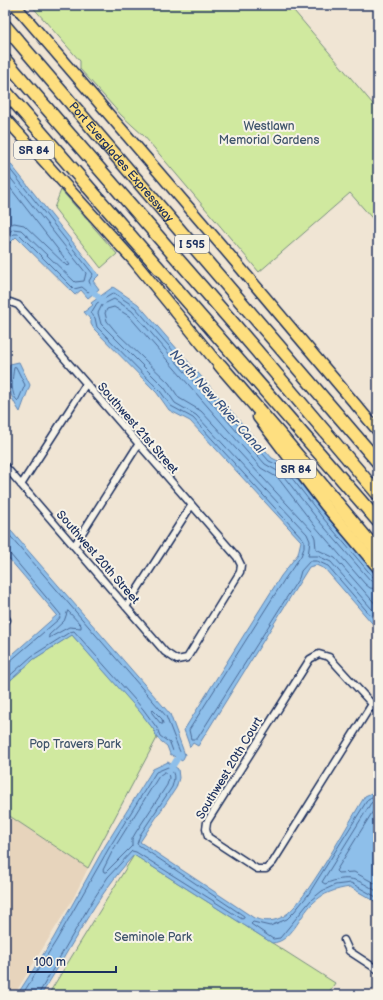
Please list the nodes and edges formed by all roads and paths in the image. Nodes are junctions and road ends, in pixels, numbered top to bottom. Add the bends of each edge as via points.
1 (11, 5) edge
2 (15, 5) edge
3 (5, 11) edge
4 (5, 26) edge
5 (5, 60) edge
6 (5, 91) edge
7 (5, 118) edge
8 (5, 126) edge
9 (63, 182) junction
10 (5, 303) edge
11 (220, 365) junction
12 (86, 384) junction
13 (378, 431) edge
14 (138, 445) junction
15 (378, 462) edge
16 (5, 466) edge
17 (21, 485) junction
18 (378, 494) edge
19 (191, 506) junction
20 (378, 521) edge
21 (74, 546) junction
22 (378, 552) edge
23 (378, 568) edge
24 (126, 607) junction
25 (177, 660) joint
26 (372, 704) junction
27 (378, 712) edge
28 (344, 940) dead end
29 (378, 970) edge

1 - 3 main road
2 - 13 main road
4 - 15 highway, Port Everglades Expressway / I 595
5 - 18 highway via 238,328
6 - 20 highway
7 - 9 main road, SR 84
8 - 9 main road
9 - 11 main road, SR 84 via 134,261
10 - 12 street, Southwest 21st Street via 18,305
11 - 22 highway
11 - 23 main road, SR 84 via 325,505
12 - 14 street, Southwest 21st Street
12 - 17 street
14 - 19 street, Southwest 21st Street
14 - 21 street
16 - 17 street, Southwest 20th Street
17 - 21 street, Southwest 20th Street
19 - 24 street
19 - 25 street, Southwest 21st Street via 237,557 241,565 240,572 187,658
21 - 24 street, Southwest 20th Street
24 - 25 street, Southwest 20th Street via 165,652
26 - 26 street, Southwest 20th Court via 273,862 266,869 257,869 208,838 207,822 310,658 319,654 329,657
26 - 27 street
28 - 29 street via 349,951

